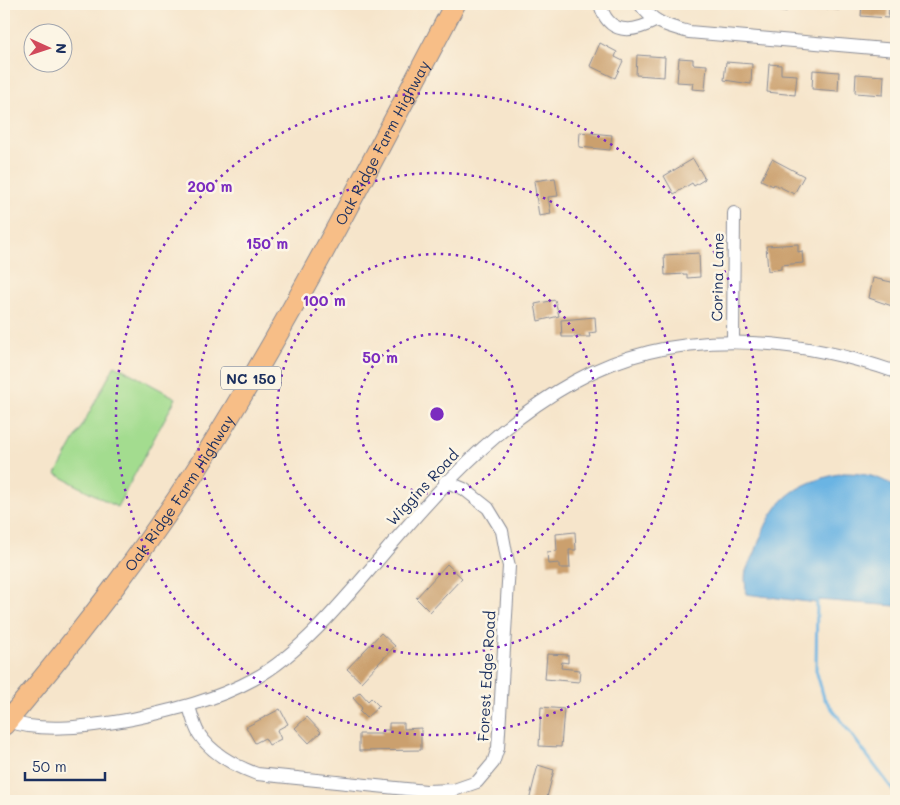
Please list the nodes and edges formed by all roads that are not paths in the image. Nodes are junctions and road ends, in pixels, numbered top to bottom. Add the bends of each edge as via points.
1 (455, 4) edge
2 (600, 4) edge
3 (640, 4) edge
4 (655, 21) junction
5 (896, 50) edge
6 (734, 213) dead end
7 (733, 342) junction
8 (896, 372) edge
9 (446, 481) junction
10 (189, 707) junction
11 (5, 722) edge

1 - 11 main road, Oak Ridge Farm Highway / NC 150 via 338,229 220,433 129,567 61,657
2 - 4 street via 607,20 618,28 638,30
3 - 4 street
4 - 5 street via 689,32
6 - 7 street, Corina Lane
7 - 8 street, Wiggins Road via 818,350
7 - 9 street, Wiggins Road via 691,345 650,353 576,380 492,440
9 - 10 street, Wiggins Road via 301,644 255,679
9 - 10 street, Forest Edge Road via 464,488 488,508 502,531 509,566 498,748 492,763 476,782 454,790 426,791 257,774 217,754 198,733
10 - 11 street, Wiggins Road via 90,727

